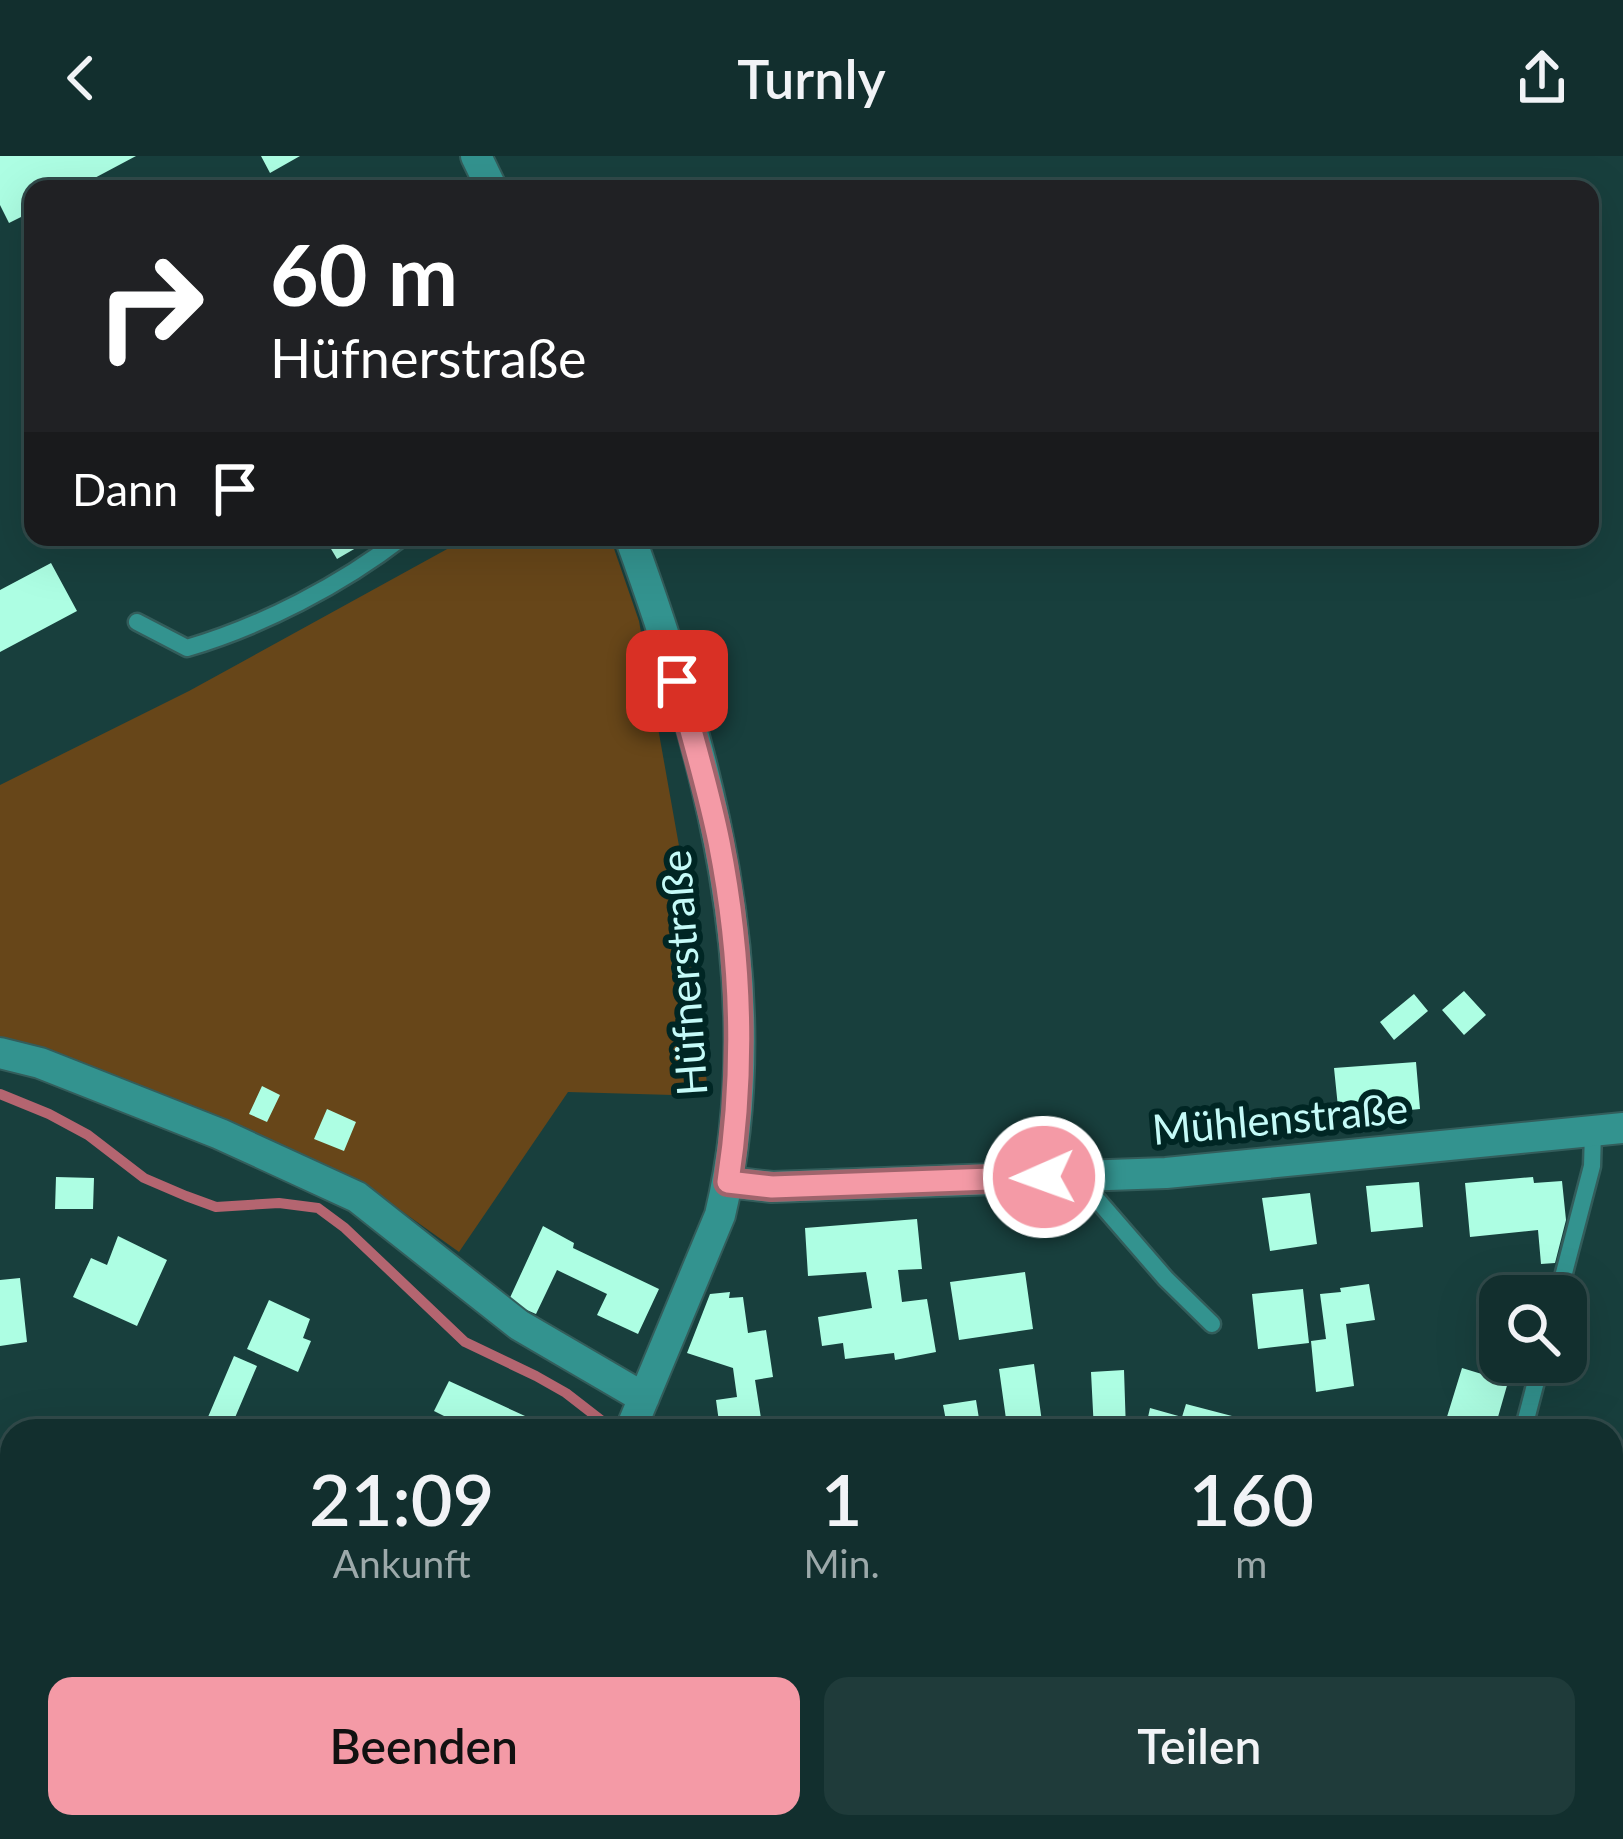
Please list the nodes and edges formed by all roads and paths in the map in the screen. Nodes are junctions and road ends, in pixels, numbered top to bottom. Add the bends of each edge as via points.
1 (391, 546) edge
2 (633, 546) edge
3 (137, 622) dead end
4 (0, 1053) edge
5 (1608, 1130) edge
6 (1090, 1176) junction
7 (728, 1182) junction
8 (1563, 1275) edge
9 (1212, 1324) dead end
10 (1536, 1383) edge
11 (637, 1415) edge
12 (1526, 1419) edge

1 - 3 lane via 236,634 187,648
2 - 7 street, Hüfnerstraße via 693,740 727,891 739,1042
4 - 11 street, Hüfnerstraße via 220,1134 357,1197
5 - 6 street, Mühlenstraße
5 - 8 lane
6 - 7 street, Mühlenstraße
6 - 9 lane via 1094,1196
7 - 11 street, Hüfnerstraße
10 - 12 lane

